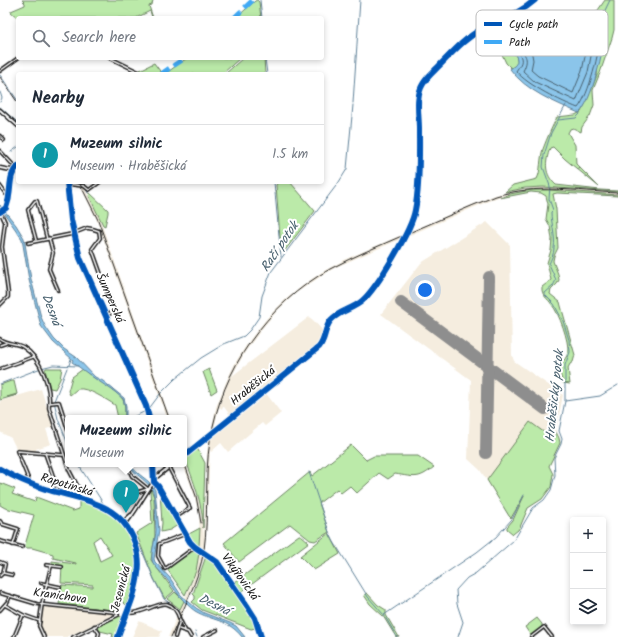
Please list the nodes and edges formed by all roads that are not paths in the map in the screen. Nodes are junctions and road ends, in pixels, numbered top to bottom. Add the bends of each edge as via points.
1 (535, 0) edge
2 (521, 10) edge
3 (476, 33) edge
4 (16, 59) edge
5 (114, 60) edge
6 (0, 71) edge
7 (139, 72) edge
8 (0, 110) edge
9 (16, 124) edge
10 (0, 136) edge
11 (4, 140) dead end
12 (0, 151) edge
13 (0, 168) edge
14 (15, 168) edge
15 (67, 184) edge
16 (73, 184) edge
17 (97, 184) edge
18 (0, 186) edge
19 (9, 196) junction
20 (6, 208) dead end
21 (0, 212) edge
22 (74, 233) junction
23 (48, 239) junction
24 (36, 241) junction
25 (28, 244) dead end
26 (58, 290) dead end
27 (0, 304) edge
28 (105, 315) junction
29 (0, 339) edge
30 (6, 342) junction
31 (0, 345) edge
32 (33, 357) junction
33 (0, 369) edge
34 (49, 402) junction
35 (149, 415) edge
36 (65, 422) edge
37 (45, 453) junction
38 (63, 454) junction
39 (187, 454) edge
40 (65, 459) edge
41 (68, 467) edge
42 (128, 467) edge
43 (153, 467) edge
44 (169, 468) joint
45 (0, 469) edge
46 (153, 482) junction
47 (30, 483) junction
48 (121, 485) dead end
49 (149, 488) junction
50 (59, 493) junction
51 (125, 496) junction
52 (79, 498) junction
53 (119, 500) dead end
54 (176, 519) junction
55 (0, 521) edge
56 (124, 523) junction
57 (19, 525) dead end
58 (18, 529) junction
59 (185, 534) junction
60 (0, 541) edge
61 (13, 545) junction
62 (136, 546) joint
63 (22, 547) dead end
64 (194, 547) junction
65 (0, 562) edge
66 (46, 565) dead end
67 (52, 566) junction
68 (62, 567) dead end
69 (3, 573) junction
70 (12, 575) dead end
71 (0, 576) edge
72 (41, 584) dead end
73 (47, 585) junction
74 (60, 587) dead end
75 (0, 593) edge
76 (10, 596) junction
77 (42, 604) junction
78 (5, 605) junction
79 (0, 610) edge
80 (127, 612) junction
81 (23, 615) junction
82 (40, 621) junction
83 (181, 622) junction
84 (94, 626) junction
85 (178, 628) junction
86 (185, 630) junction
87 (217, 630) dead end
88 (14, 637) edge
89 (43, 637) edge
90 (73, 637) edge
91 (98, 637) edge
92 (118, 637) edge
93 (175, 637) edge
94 (191, 637) edge
95 (203, 637) edge
96 (261, 637) edge
97 (531, 637) edge
98 (552, 637) edge

1 - 2 street, Hraběšická
3 - 39 street, Hraběšická via 457,47 422,85 419,97 416,205 412,223 370,292 356,305 335,317 318,347
4 - 6 street
5 - 7 street
8 - 9 street
10 - 11 street
12 - 14 street
13 - 14 street
14 - 19 street via 10,181
15 - 22 street, Šumperská
16 - 17 street via 84,186 89,190
18 - 19 street
19 - 20 street
21 - 27 street via 6,222 2,247 8,292 8,297
22 - 23 street
22 - 28 street, Šumperská via 82,262
22 - 28 street via 87,228 100,233 100,238 92,249 112,308 111,312
23 - 24 street
23 - 24 street via 36,201 28,210
23 - 26 street via 53,253 49,269
24 - 25 street
28 - 35 street, Šumperská
29 - 30 street
30 - 31 street
30 - 32 street via 24,348
32 - 33 street
32 - 34 street via 42,370
34 - 36 street via 58,402
34 - 38 street
37 - 38 street
37 - 47 street via 17,451
37 - 50 street
38 - 40 street
41 - 52 street via 78,487
42 - 49 street via 132,476
43 - 46 street
44 - 46 street
44 - 54 street via 190,508
45 - 47 main road, Rapotínská
46 - 49 street
46 - 54 street, Vikýřovická
47 - 50 main road, Rapotínská
48 - 51 street
49 - 51 street
49 - 56 street
50 - 52 main road, Rapotínská
51 - 53 street
52 - 56 main road, Rapotínská via 105,507
54 - 59 street, Vikýřovická
55 - 58 street
56 - 62 main road, Rapotínská
57 - 58 street
58 - 61 street
59 - 64 street, Vikýřovická
59 - 64 street via 159,544 158,556 166,569
60 - 61 street
61 - 63 street
62 - 80 main road, Jesenická via 139,570
64 - 96 street, Vikýřovická via 218,563 252,613
65 - 69 street via 5,564
66 - 67 street
67 - 68 street
67 - 73 street
69 - 70 street
69 - 71 street
72 - 73 street
73 - 74 street
73 - 77 street
75 - 76 street, Kranichova
76 - 77 street, Kranichova
76 - 78 street
77 - 82 street
77 - 84 street, Kranichova via 114,612 118,615
78 - 79 street
78 - 81 street
80 - 83 street via 138,612 163,603 174,608
80 - 92 main road, Jesenická
81 - 82 street
81 - 88 street
82 - 89 street
83 - 85 street
83 - 86 street
84 - 90 street
84 - 91 street via 99,633
85 - 86 street
85 - 93 street
86 - 94 street
87 - 95 street
97 - 98 street via 544,627

